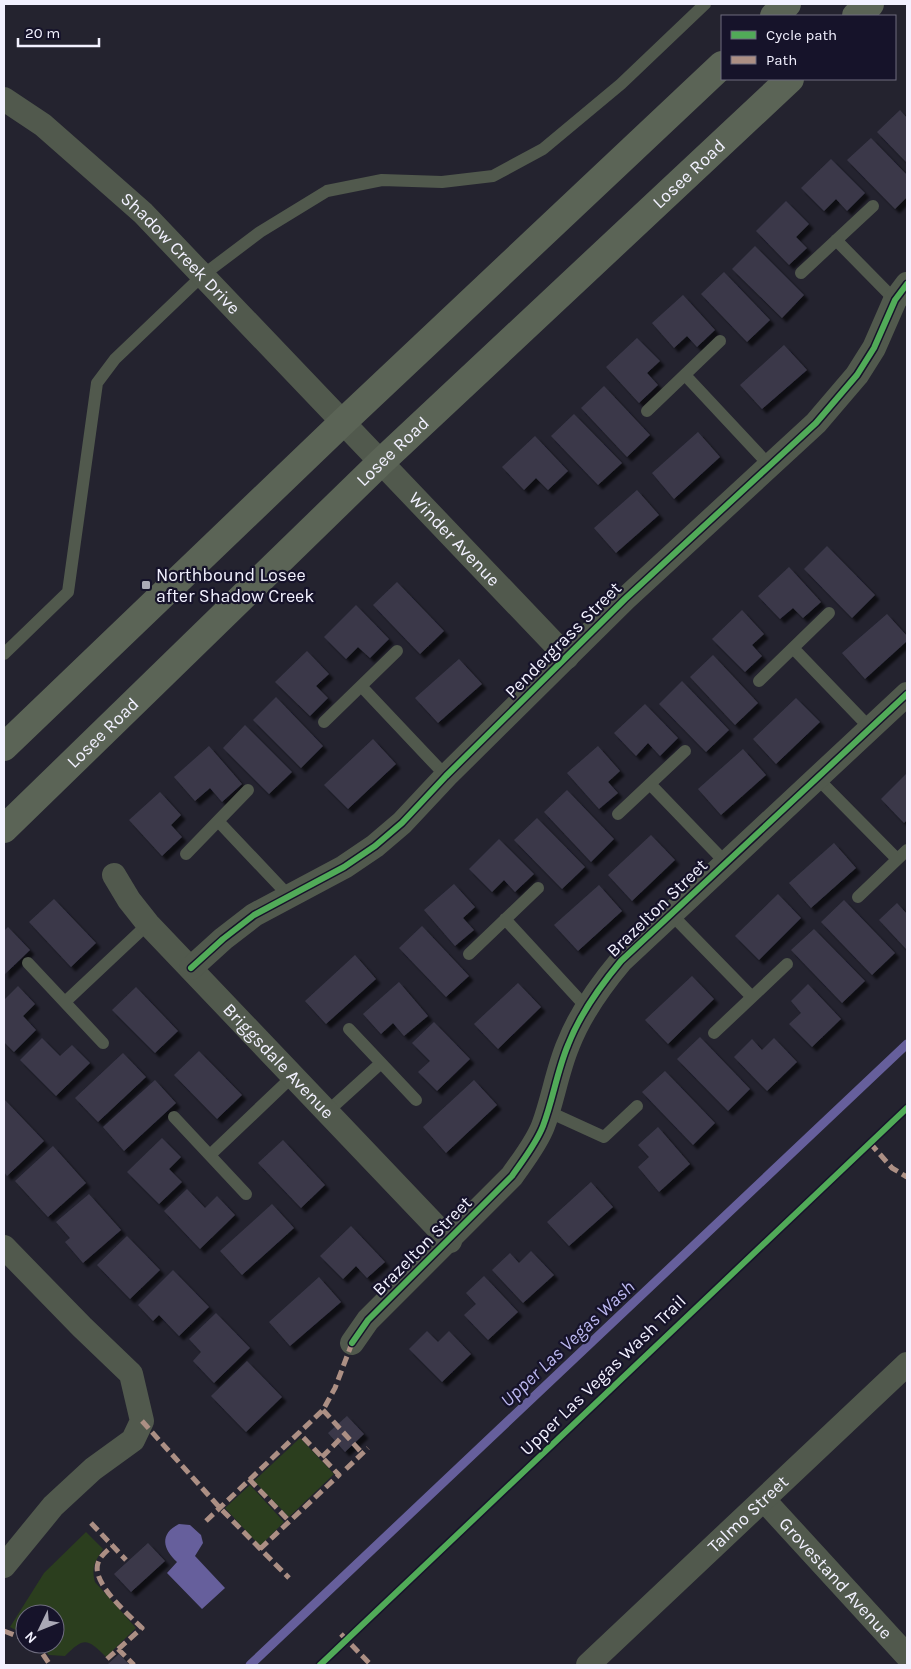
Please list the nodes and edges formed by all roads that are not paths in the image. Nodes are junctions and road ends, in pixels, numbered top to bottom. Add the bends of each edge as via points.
1 (705, 4) edge
2 (787, 4) edge
3 (870, 4) edge
4 (775, 15) edge
5 (857, 15) edge
6 (721, 66) edge
7 (789, 80) edge
8 (4, 99) edge
9 (873, 206) dead end
10 (836, 240) junction
11 (801, 273) dead end
12 (203, 275) junction
13 (901, 292) edge
14 (720, 341) dead end
15 (684, 375) junction
16 (647, 411) dead end
17 (343, 422) junction
18 (381, 462) junction
19 (770, 466) junction
20 (829, 613) dead end
21 (793, 648) junction
22 (397, 652) dead end
23 (4, 654) edge
24 (567, 657) junction
25 (759, 681) dead end
26 (361, 686) junction
27 (907, 694) edge
28 (324, 722) dead end
29 (870, 728) junction
30 (4, 747) edge
31 (684, 751) dead end
32 (446, 776) junction
33 (817, 778) junction
34 (650, 784) junction
35 (248, 790) dead end
36 (618, 814) dead end
37 (218, 821) junction
38 (4, 829) edge
39 (907, 850) edge
40 (186, 854) dead end
41 (897, 859) junction
42 (726, 863) junction
43 (114, 876) dead end
44 (538, 888) dead end
45 (288, 895) junction
46 (858, 897) dead end
47 (671, 914) junction
48 (505, 919) junction
49 (148, 924) junction
50 (469, 954) dead end
51 (28, 963) dead end
52 (787, 964) dead end
53 (191, 968) junction
54 (752, 997) junction
55 (65, 1002) junction
56 (587, 1008) junction
57 (349, 1029) dead end
58 (714, 1033) dead end
59 (103, 1043) dead end
60 (381, 1063) junction
61 (293, 1076) junction
62 (416, 1100) dead end
63 (637, 1106) dead end
64 (547, 1111) junction
65 (328, 1112) junction
66 (174, 1117) dead end
67 (210, 1155) junction
68 (246, 1194) dead end
69 (450, 1240) junction
70 (4, 1247) edge
71 (352, 1343) dead end
72 (907, 1364) edge
73 (764, 1500) junction
74 (4, 1566) edge
75 (907, 1656) edge
76 (588, 1665) edge

1 - 12 lane via 621,84 543,149 493,176 442,182 382,180 327,191 260,232
2 - 4 main road
3 - 5 main road
6 - 17 main road
7 - 18 main road, Losee Road
8 - 12 street, Shadow Creek Drive via 43,125 143,213
9 - 10 lane
10 - 11 lane
10 - 13 lane
12 - 17 street, Shadow Creek Drive
12 - 23 lane via 115,359 97,383 68,592
13 - 19 street, Pendergrass Street via 857,375 816,423
14 - 15 lane
15 - 16 lane
15 - 19 lane
17 - 18 street, Winder Avenue
17 - 30 main road
18 - 24 street, Winder Avenue
18 - 38 main road, Losee Road
19 - 24 street, Pendergrass Street
20 - 21 lane
21 - 25 lane
21 - 29 lane
22 - 26 lane
24 - 32 street, Pendergrass Street
26 - 28 lane
26 - 32 lane
27 - 29 street, Brazelton Street
29 - 33 street, Brazelton Street
31 - 34 lane
32 - 45 street, Pendergrass Street via 402,823 375,846 344,867
33 - 41 lane
33 - 42 street, Brazelton Street
34 - 36 lane
34 - 42 lane
35 - 37 lane
37 - 40 lane
37 - 45 lane
39 - 41 lane
41 - 46 lane
42 - 47 street, Brazelton Street
43 - 49 street, Briggsdale Avenue
44 - 48 lane
45 - 53 street, Pendergrass Street via 254,915
47 - 54 lane
47 - 56 street, Brazelton Street via 621,960
48 - 50 lane
48 - 56 lane
49 - 53 street, Briggsdale Avenue
49 - 55 lane
51 - 55 lane
52 - 54 lane
53 - 61 street, Briggsdale Avenue
54 - 58 lane
55 - 59 lane
56 - 64 street, Brazelton Street via 567,1046
57 - 60 lane
60 - 62 lane
60 - 65 lane
61 - 65 street, Briggsdale Avenue
61 - 67 lane
63 - 64 lane via 604,1137
64 - 69 street, Brazelton Street via 542,1128 512,1176
65 - 69 street, Briggsdale Avenue
66 - 67 lane
67 - 68 lane
69 - 71 street, Brazelton Street via 368,1320
70 - 74 street via 131,1374 142,1421 133,1440 93,1469 53,1506
72 - 73 street, Talmo Street
73 - 75 street, Grovestand Avenue
73 - 76 street, Talmo Street

